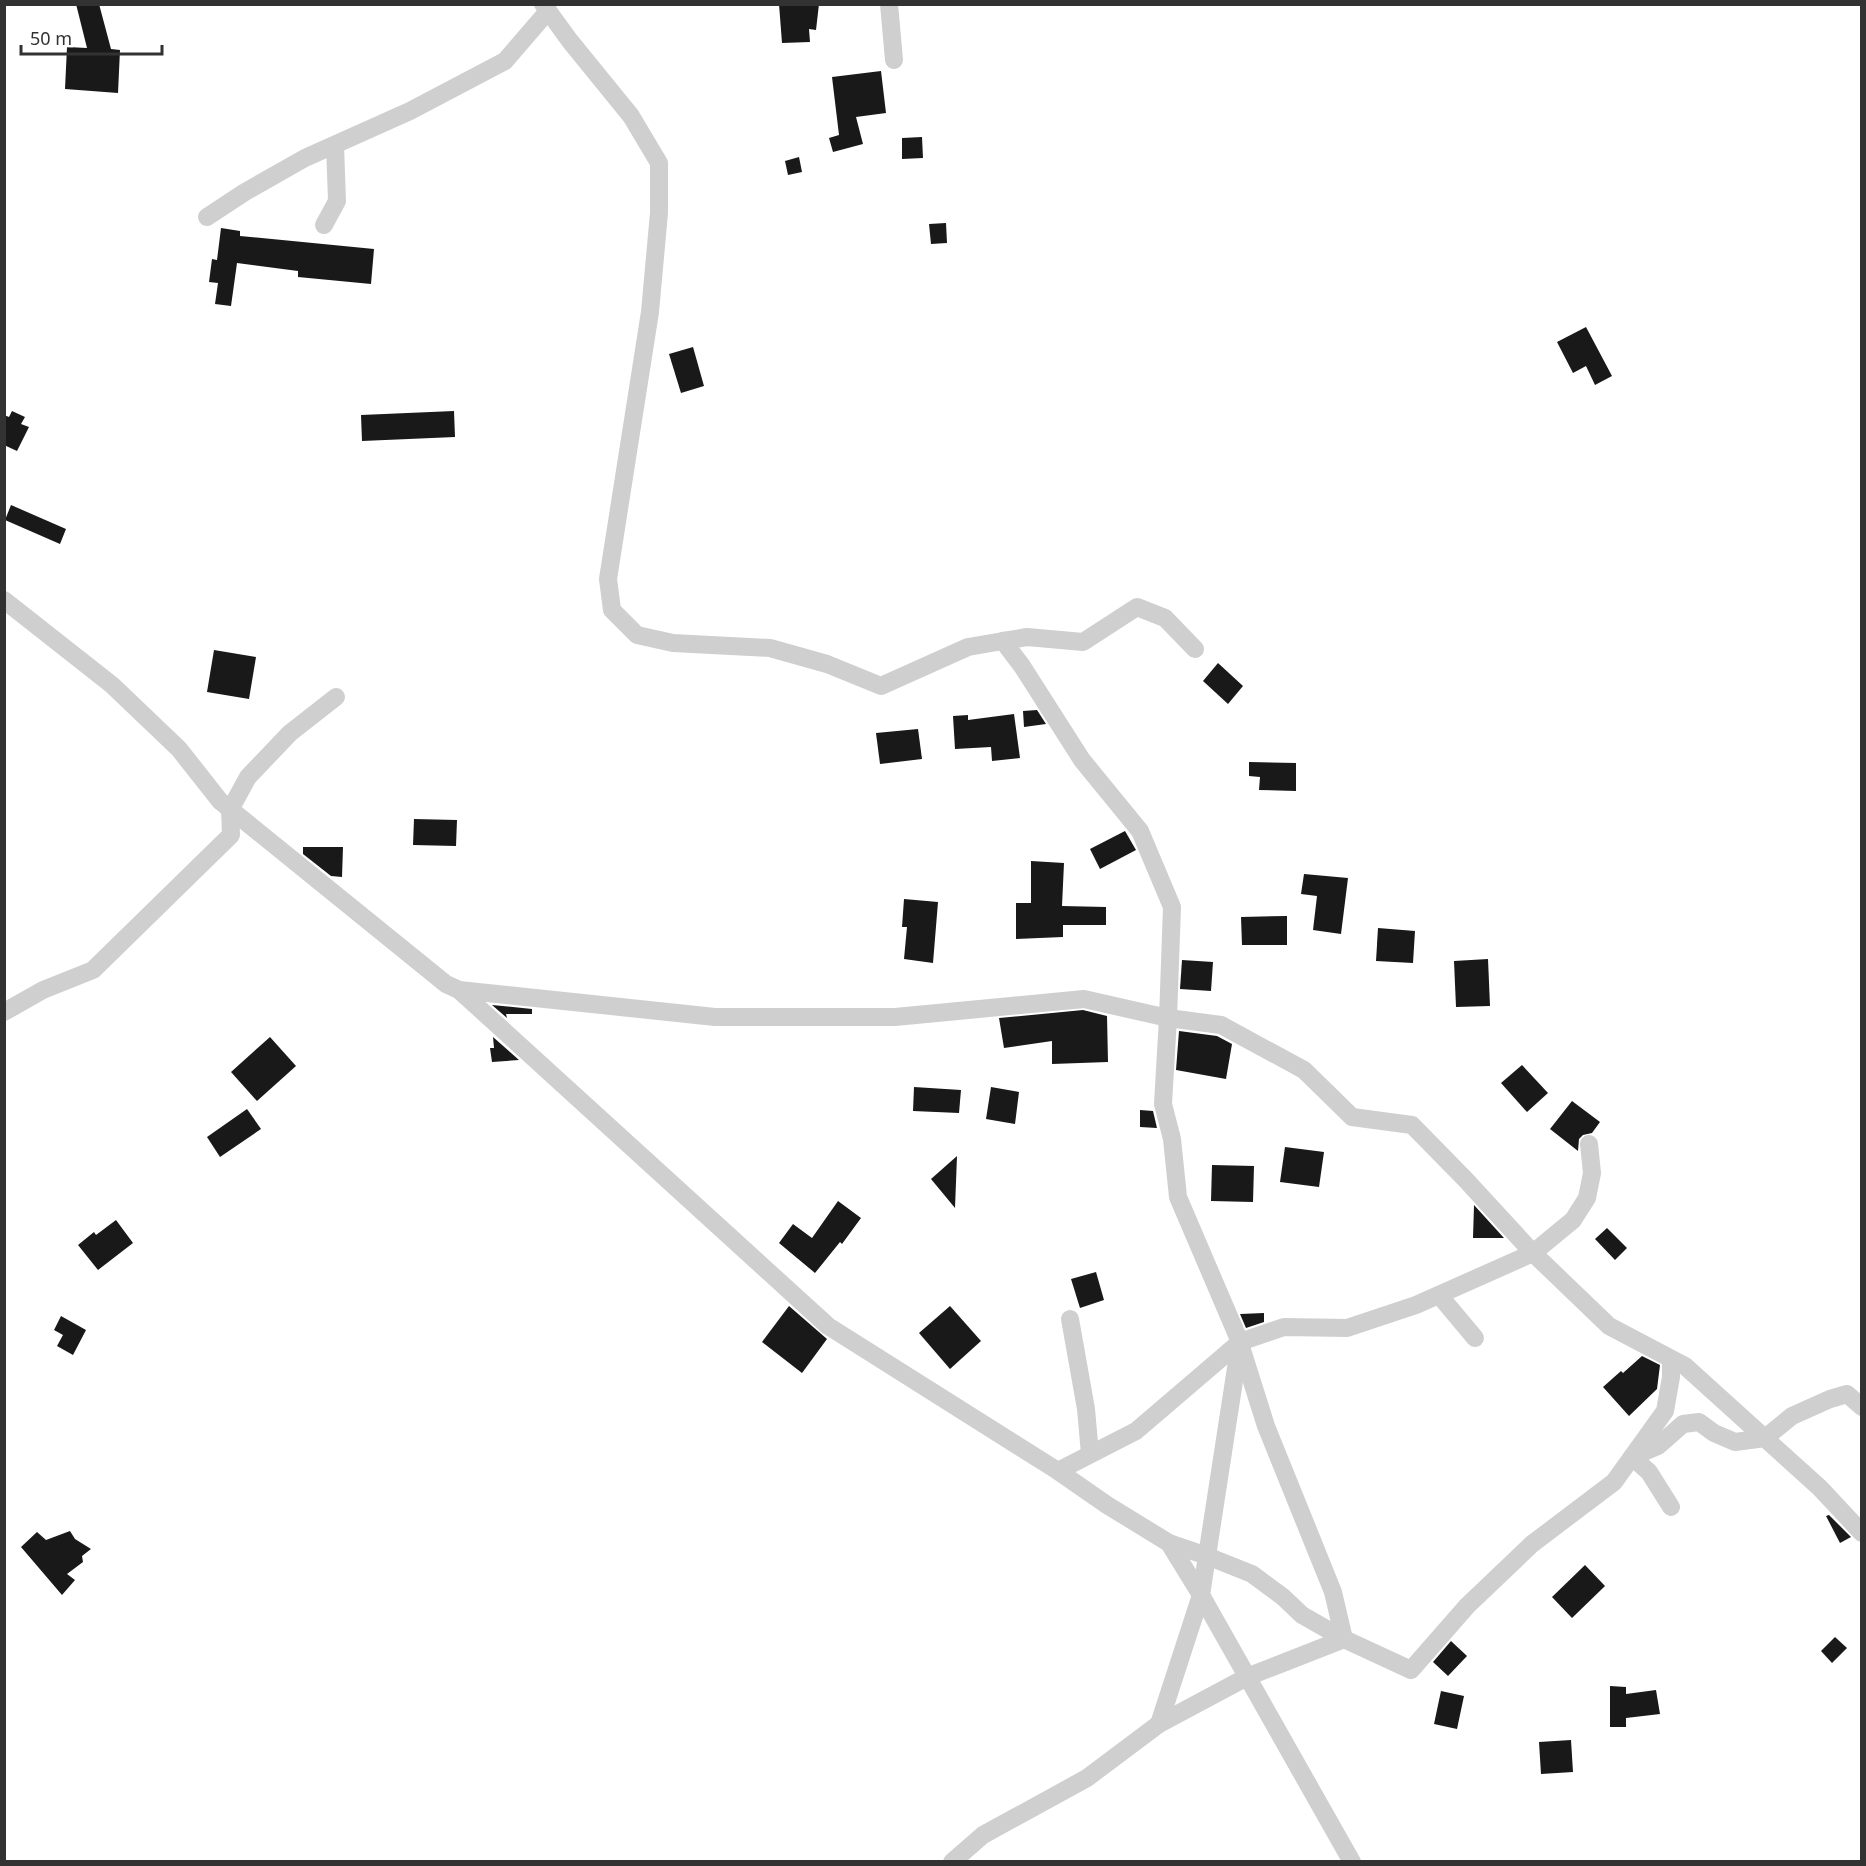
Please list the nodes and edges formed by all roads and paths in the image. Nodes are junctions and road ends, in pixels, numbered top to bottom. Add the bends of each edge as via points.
1 (889, 4) edge
2 (546, 8) edge
3 (894, 60) dead end
4 (335, 145) junction
5 (207, 217) dead end
6 (324, 225) dead end
7 (4, 600) edge
8 (1003, 641) junction
9 (1195, 649) dead end
10 (336, 697) dead end
11 (230, 810) junction
12 (260, 834) junction
13 (231, 835) junction
14 (459, 990) junction
15 (4, 1012) edge
16 (1168, 1018) junction
17 (1589, 1144) dead end
18 (1533, 1252) junction
19 (1439, 1295) junction
20 (1070, 1319) dead end
21 (1475, 1338) dead end
22 (1240, 1342) junction
23 (1671, 1359) junction
24 (1862, 1407) edge
25 (1765, 1438) junction
26 (1090, 1454) junction
27 (1632, 1457) junction
28 (1058, 1471) junction
29 (1671, 1507) dead end
30 (1862, 1533) edge
31 (1168, 1543) junction
32 (1207, 1556) junction
33 (1201, 1595) junction
34 (1344, 1639) junction
35 (1247, 1677) junction
36 (1159, 1724) junction
37 (952, 1862) edge
38 (1352, 1862) edge

1 - 3 street
2 - 4 street via 505,61 411,111
2 - 8 street via 631,116 659,164 650,312 608,579 612,610 637,635 673,643 770,648 827,664 881,686 968,647
4 - 5 street via 305,158
4 - 6 street via 337,201
7 - 11 street via 112,685 179,749
8 - 9 street via 1027,637 1083,642 1137,607 1165,618
8 - 16 street via 1082,760 1140,831 1172,908
10 - 11 street via 290,733 248,777
11 - 12 street
11 - 13 street
12 - 13 street
12 - 14 street
13 - 15 street via 93,970 43,990
14 - 16 street via 715,1017 895,1017 1084,999
14 - 28 street via 828,1326
16 - 18 street via 1221,1025 1304,1070 1352,1117 1412,1125
16 - 22 street via 1162,1104 1172,1139 1178,1197
17 - 18 street via 1592,1173 1587,1198 1573,1220
18 - 19 street
18 - 23 street via 1609,1326
19 - 21 street
19 - 22 street via 1347,1328 1284,1327
20 - 26 street
22 - 26 street via 1136,1431
22 - 32 street
22 - 34 street via 1266,1426 1333,1592
23 - 25 street via 1685,1366
23 - 27 street via 1665,1411
24 - 25 street via 1847,1394 1830,1399 1792,1416
25 - 27 street via 1736,1442 1699,1422 1683,1424 1658,1446
25 - 30 street
26 - 28 street
27 - 29 street via 1649,1472
27 - 34 street via 1614,1482 1532,1544 1467,1606 1411,1670
28 - 31 street
31 - 32 street
31 - 33 street
32 - 33 street
32 - 34 street via 1252,1575 1302,1615
33 - 35 street
33 - 36 street
34 - 35 street
35 - 36 street
35 - 38 street
36 - 37 street via 1087,1778 983,1835

